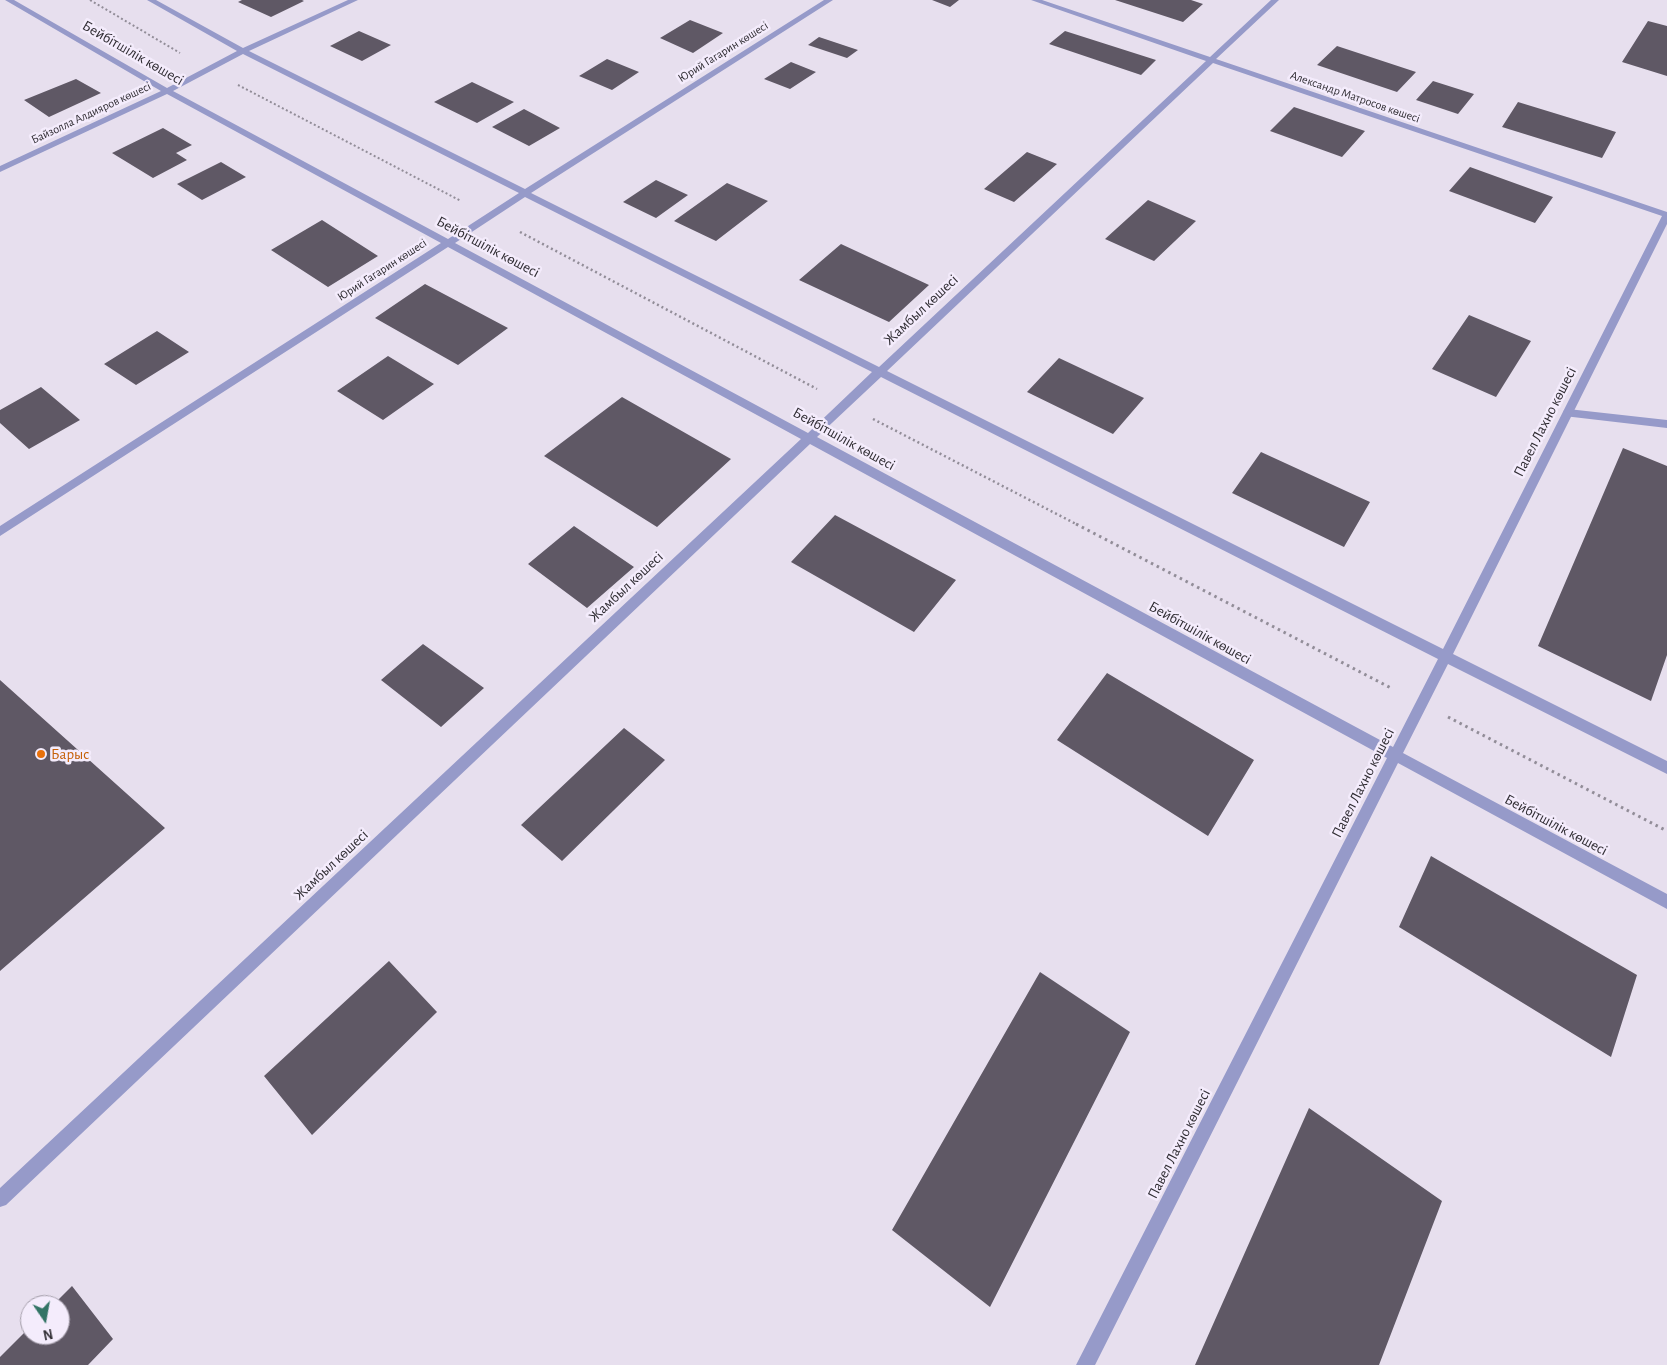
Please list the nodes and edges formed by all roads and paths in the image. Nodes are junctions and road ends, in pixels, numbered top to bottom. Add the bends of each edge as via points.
1 (9, 0) edge
2 (90, 0) edge
3 (151, 0) edge
4 (354, 0) edge
5 (829, 0) edge
6 (1035, 0) edge
7 (1275, 0) edge
8 (242, 51) junction
9 (1211, 60) junction
10 (207, 70) junction
11 (167, 90) junction
12 (0, 168) edge
13 (525, 193) junction
14 (1667, 215) edge
15 (490, 216) junction
16 (448, 242) junction
17 (879, 371) junction
18 (844, 404) junction
19 (1568, 413) junction
20 (1667, 424) edge
21 (809, 437) junction
22 (0, 532) edge
23 (1446, 656) junction
24 (1421, 704) junction
25 (1395, 756) junction
26 (1667, 768) edge
27 (1667, 831) edge
28 (1667, 902) edge
29 (0, 1199) edge
30 (1085, 1365) edge

1 - 11 street, Бейбітшілік көшесі
2 - 10 path
3 - 8 street
4 - 8 street, Байзолла Алдияров көшесі
5 - 13 street, Юрий Гагарин көшесі
6 - 9 street, Александр Матросов көшесі
7 - 9 street, Жамбыл көшесі
8 - 10 street, Байзолла Алдияров көшесі
8 - 13 street
9 - 14 street, Александр Матросов көшесі
9 - 17 street, Жамбыл көшесі
10 - 11 street, Байзолла Алдияров көшесі
10 - 15 path
11 - 12 street, Байзолла Алдияров көшесі
11 - 16 street, Бейбітшілік көшесі
13 - 15 street, Юрий Гагарин көшесі
13 - 17 street
14 - 19 street, Павел Лахно көшесі
15 - 16 street, Юрий Гагарин көшесі
15 - 18 path
16 - 21 street, Бейбітшілік көшесі
16 - 22 street, Юрий Гагарин көшесі
17 - 18 street, Жамбыл көшесі
17 - 23 street
18 - 21 street, Жамбыл көшесі
18 - 24 path
19 - 20 street
19 - 23 street, Павел Лахно көшесі
21 - 25 street, Бейбітшілік көшесі
21 - 29 street, Жамбыл көшесі
23 - 24 street, Павел Лахно көшесі
23 - 26 street
24 - 25 street, Павел Лахно көшесі
24 - 27 path
25 - 28 street, Бейбітшілік көшесі
25 - 30 street, Павел Лахно көшесі

